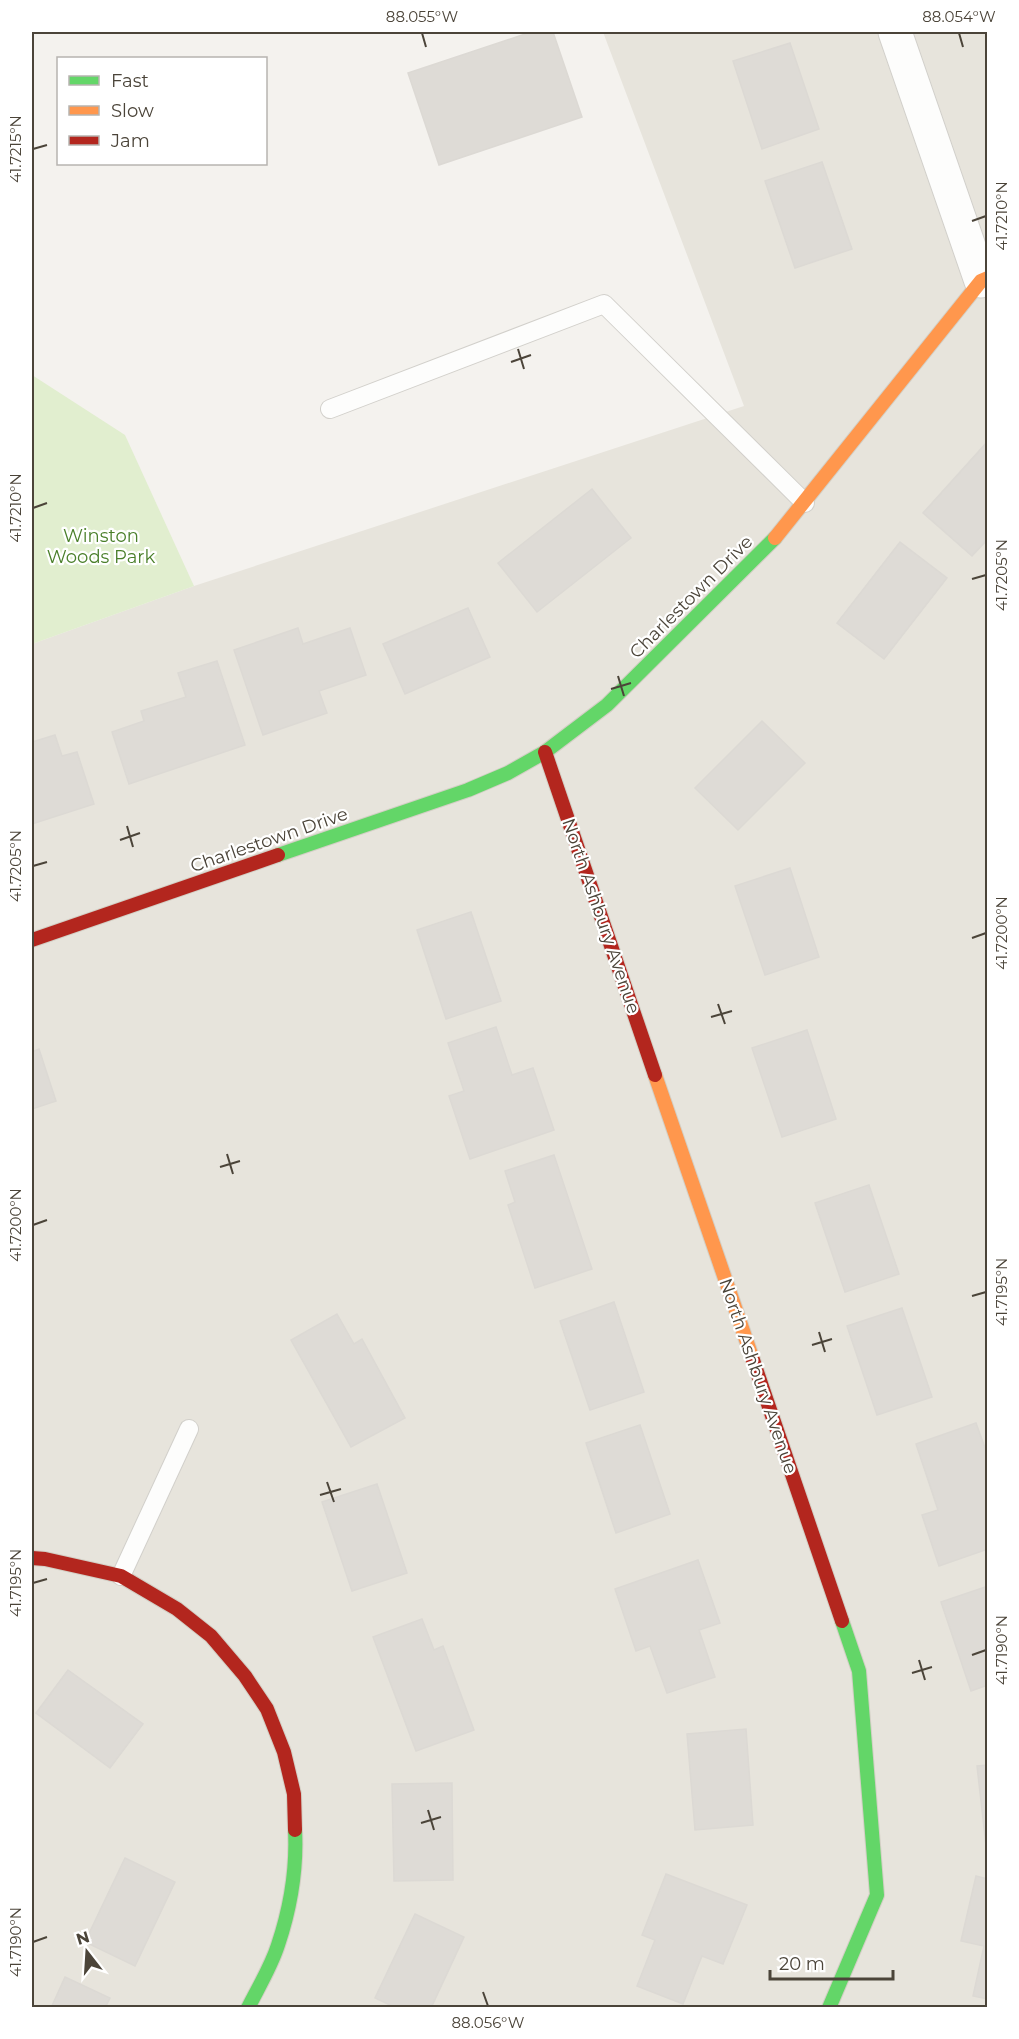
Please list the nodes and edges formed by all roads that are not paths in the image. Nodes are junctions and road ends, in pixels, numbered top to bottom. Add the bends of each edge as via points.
1 (895, 32) edge
2 (984, 280) edge
3 (330, 408) dead end
4 (805, 503) junction
5 (545, 752) junction
6 (32, 940) edge
7 (189, 1429) dead end
8 (32, 1558) edge
9 (122, 1576) junction
10 (248, 2007) edge
11 (829, 2007) edge

1 - 2 street
2 - 4 street, Charlestown Drive
3 - 4 lane via 604,304
4 - 5 street, Charlestown Drive via 778,536 607,705
5 - 6 street, Charlestown Drive via 468,790
5 - 11 street, North Ashbury Avenue via 859,1671 877,1895
7 - 9 lane
8 - 9 street
9 - 10 street via 177,1609 211,1636 267,1709 284,1752 294,1794 296,1844 291,1893 278,1946

